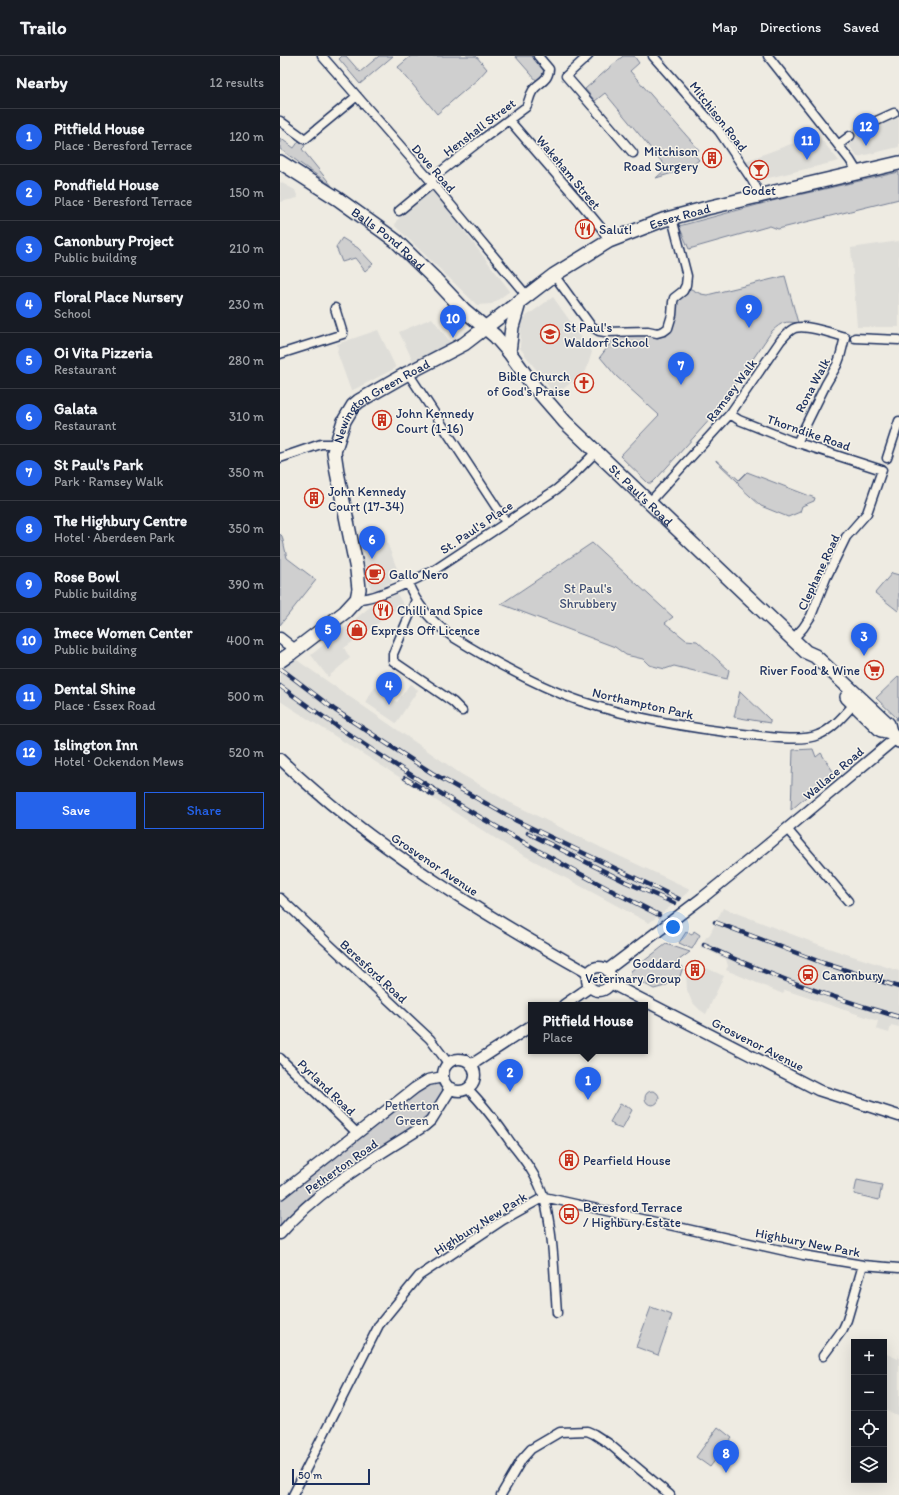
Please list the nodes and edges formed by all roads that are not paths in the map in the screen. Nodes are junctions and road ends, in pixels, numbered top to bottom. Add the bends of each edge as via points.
1 (322, 56) edge
2 (538, 56) edge
3 (588, 56) edge
4 (653, 56) edge
5 (768, 56) edge
6 (356, 96) junction
7 (894, 113) dead end
8 (509, 120) junction
9 (280, 121) edge
10 (861, 128) tunnel mouth
11 (850, 136) tunnel mouth
12 (838, 145) junction
13 (632, 154) dead end
14 (280, 162) edge
15 (899, 163) edge
16 (858, 173) junction
17 (431, 181) junction
18 (760, 195) junction
19 (399, 211) dead end
20 (672, 218) junction
21 (609, 240) junction
22 (554, 275) junction
23 (523, 300) junction
24 (335, 308) dead end
25 (486, 328) junction
26 (845, 337) joint
27 (855, 338) dead end
28 (899, 340) edge
29 (508, 352) junction
30 (280, 354) edge
31 (408, 372) junction
32 (730, 414) junction
33 (899, 421) edge
34 (797, 443) junction
35 (336, 444) junction
36 (596, 452) junction
37 (280, 458) edge
38 (887, 458) dead end
39 (882, 470) joint
40 (649, 502) junction
41 (506, 522) junction
42 (408, 582) junction
43 (356, 600) junction
44 (416, 600) junction
45 (280, 638) edge
46 (793, 639) junction
47 (806, 652) junction
48 (288, 655) edge
49 (854, 704) junction
50 (462, 710) dead end
51 (895, 737) edge
52 (280, 759) edge
53 (787, 829) junction
54 (280, 898) edge
55 (848, 901) dead end
56 (607, 970) junction
57 (588, 973) junction
58 (610, 983) junction
59 (590, 987) junction
60 (568, 1002) edge
61 (647, 1002) edge
62 (648, 1003) edge
63 (528, 1028) edge
64 (280, 1058) edge
65 (448, 1063) junction
66 (471, 1065) junction
67 (443, 1077) junction
68 (451, 1088) junction
69 (468, 1088) junction
70 (899, 1116) edge
71 (357, 1133) junction
72 (280, 1194) edge
73 (544, 1197) junction
74 (280, 1234) edge
75 (863, 1265) junction
76 (899, 1268) edge
77 (557, 1313) dead end
78 (823, 1356) dead end
79 (293, 1495) edge
80 (501, 1495) edge
81 (670, 1495) edge

1 - 6 street, Dove Road
2 - 8 street, Henshall Street via 549,69 547,78 534,89 526,107
3 - 13 street via 566,76
4 - 18 street, Mitchison Road via 719,132
5 - 12 street
6 - 9 street via 305,139
6 - 17 street, Dove Road
7 - 10 street
8 - 17 street, Henshall Street
8 - 21 street, Wakeham Street
11 - 12 street
12 - 16 street
14 - 25 main road, Balls Pond Road via 384,232
15 - 16 main road, Essex Road
16 - 18 main road, Essex Road
17 - 19 street, Henshall Street
17 - 23 street, Dove Road
18 - 20 main road, Essex Road
20 - 21 main road, Essex Road
20 - 22 street via 687,276 683,291 674,298 671,322 664,332 614,332 597,329 587,322
21 - 22 main road, Essex Road
22 - 23 main road, Essex Road
23 - 25 main road, Essex Road
23 - 29 main road via 512,327
24 - 30 street via 344,334
25 - 29 main road, St. Paul's Road
25 - 31 main road, Newington Green Road via 464,344
26 - 32 street, Ramsey Walk via 804,327 789,332
26 - 34 street, Rona Walk via 839,361
27 - 28 street
29 - 36 main road, St. Paul's Road via 552,408
31 - 35 main road, Newington Green Road via 353,406 344,421
31 - 41 street
32 - 34 street, Thorndike Road
32 - 40 street, Ramsey Walk
33 - 38 street
34 - 39 street, Thorndike Road
35 - 37 street via 320,444
35 - 43 main road, Newington Green Road via 334,452 337,472 358,575 359,589
36 - 40 main road, St. Paul's Road
36 - 41 street, St. Paul's Place via 557,489
39 - 46 street, Clephane Road via 867,513 844,541 811,616
40 - 46 main road, St. Paul's Road
41 - 42 street, St. Paul's Place via 436,569
42 - 43 street, St. Paul's Place via 370,598
42 - 44 street, Northampton Park
43 - 48 main road via 345,612
44 - 49 street, Northampton Park via 434,622 464,644 549,688 609,710 729,732 778,738 809,738 827,730
44 - 50 street via 393,654 393,661
45 - 48 street
46 - 47 main road, St. Paul's Road
47 - 49 main road, St. Paul's Road via 810,662
47 - 51 main road, St. Paul's Road via 815,656 875,711 888,724
49 - 51 main road, St. Paul's Road via 881,730
51 - 53 street, Wallace Road
52 - 57 street, Grosvenor Avenue via 336,809 396,855 484,913
53 - 55 street
53 - 56 street, Wallace Road, bridge
54 - 65 street, Beresford Road via 430,1040
56 - 57 street via 597,967
56 - 58 street
57 - 59 street via 587,982
58 - 59 street via 605,989 597,991
58 - 61 street, Grosvenor Avenue
59 - 60 street
62 - 70 street, Grosvenor Avenue via 818,1090
63 - 66 street
64 - 71 street, Pyrland Road
65 - 66 street via 459,1059
65 - 67 street
66 - 69 street via 474,1077
67 - 68 street
67 - 71 street, Petherton Road via 423,1082
68 - 69 street
68 - 74 street, Petherton Road via 431,1120 424,1126 323,1194 298,1214
69 - 73 street via 493,1117 525,1162
71 - 72 street, Petherton Road
73 - 75 street, Highbury New Park via 803,1255
73 - 77 street via 551,1237
73 - 79 street, Highbury New Park via 503,1220 418,1276 379,1325
75 - 76 street, Highbury New Park
75 - 78 street via 847,1320
80 - 81 street via 522,1459 531,1449 560,1432 587,1431 608,1443

